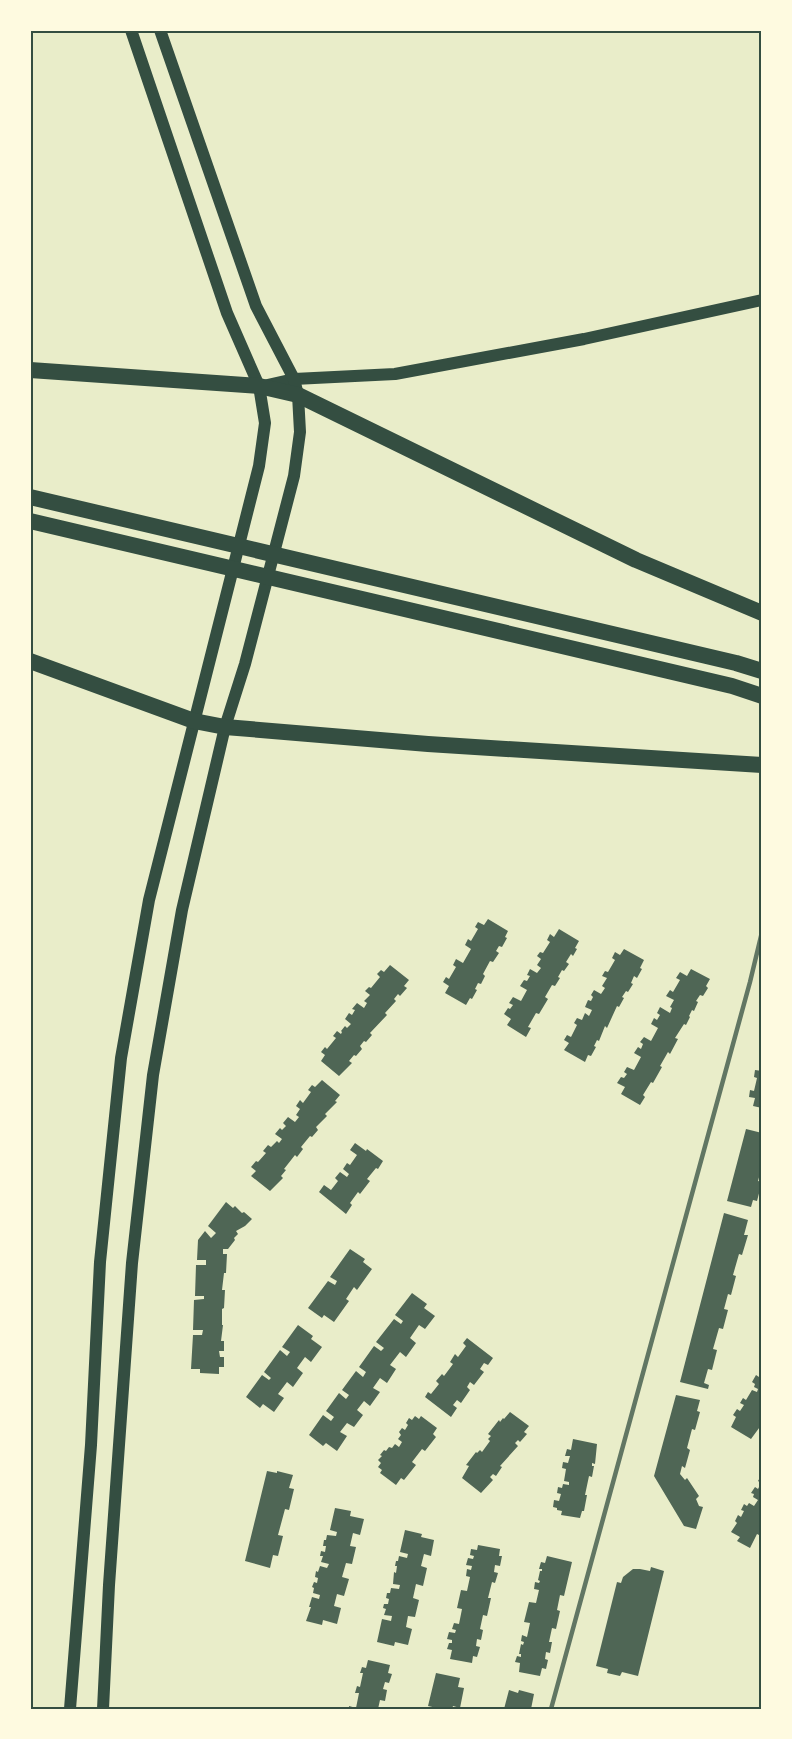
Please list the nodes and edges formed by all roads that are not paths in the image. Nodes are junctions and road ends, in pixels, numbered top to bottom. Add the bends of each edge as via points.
1 (131, 30) edge
2 (160, 30) edge
3 (762, 300) edge
4 (30, 370) edge
5 (259, 386) junction
6 (296, 387) junction
7 (30, 496) edge
8 (30, 521) edge
9 (762, 613) edge
10 (30, 661) edge
11 (762, 670) edge
12 (762, 696) edge
13 (194, 721) junction
14 (225, 727) junction
15 (762, 765) edge
16 (762, 932) edge
17 (70, 1709) edge
18 (103, 1709) edge
19 (551, 1709) edge

1 - 5 main road via 227,313
2 - 6 main road via 256,306
3 - 6 main road via 584,339 395,374
4 - 5 highway
5 - 6 highway
5 - 13 main road via 265,423 259,466
6 - 9 highway via 636,560
6 - 14 main road via 300,432 294,476
7 - 11 highway
8 - 12 highway
10 - 13 highway
13 - 14 highway
13 - 17 main road via 149,900 121,1058 100,1262 90,1456
14 - 15 highway
14 - 18 main road via 182,910 153,1075 132,1263
16 - 19 lane

